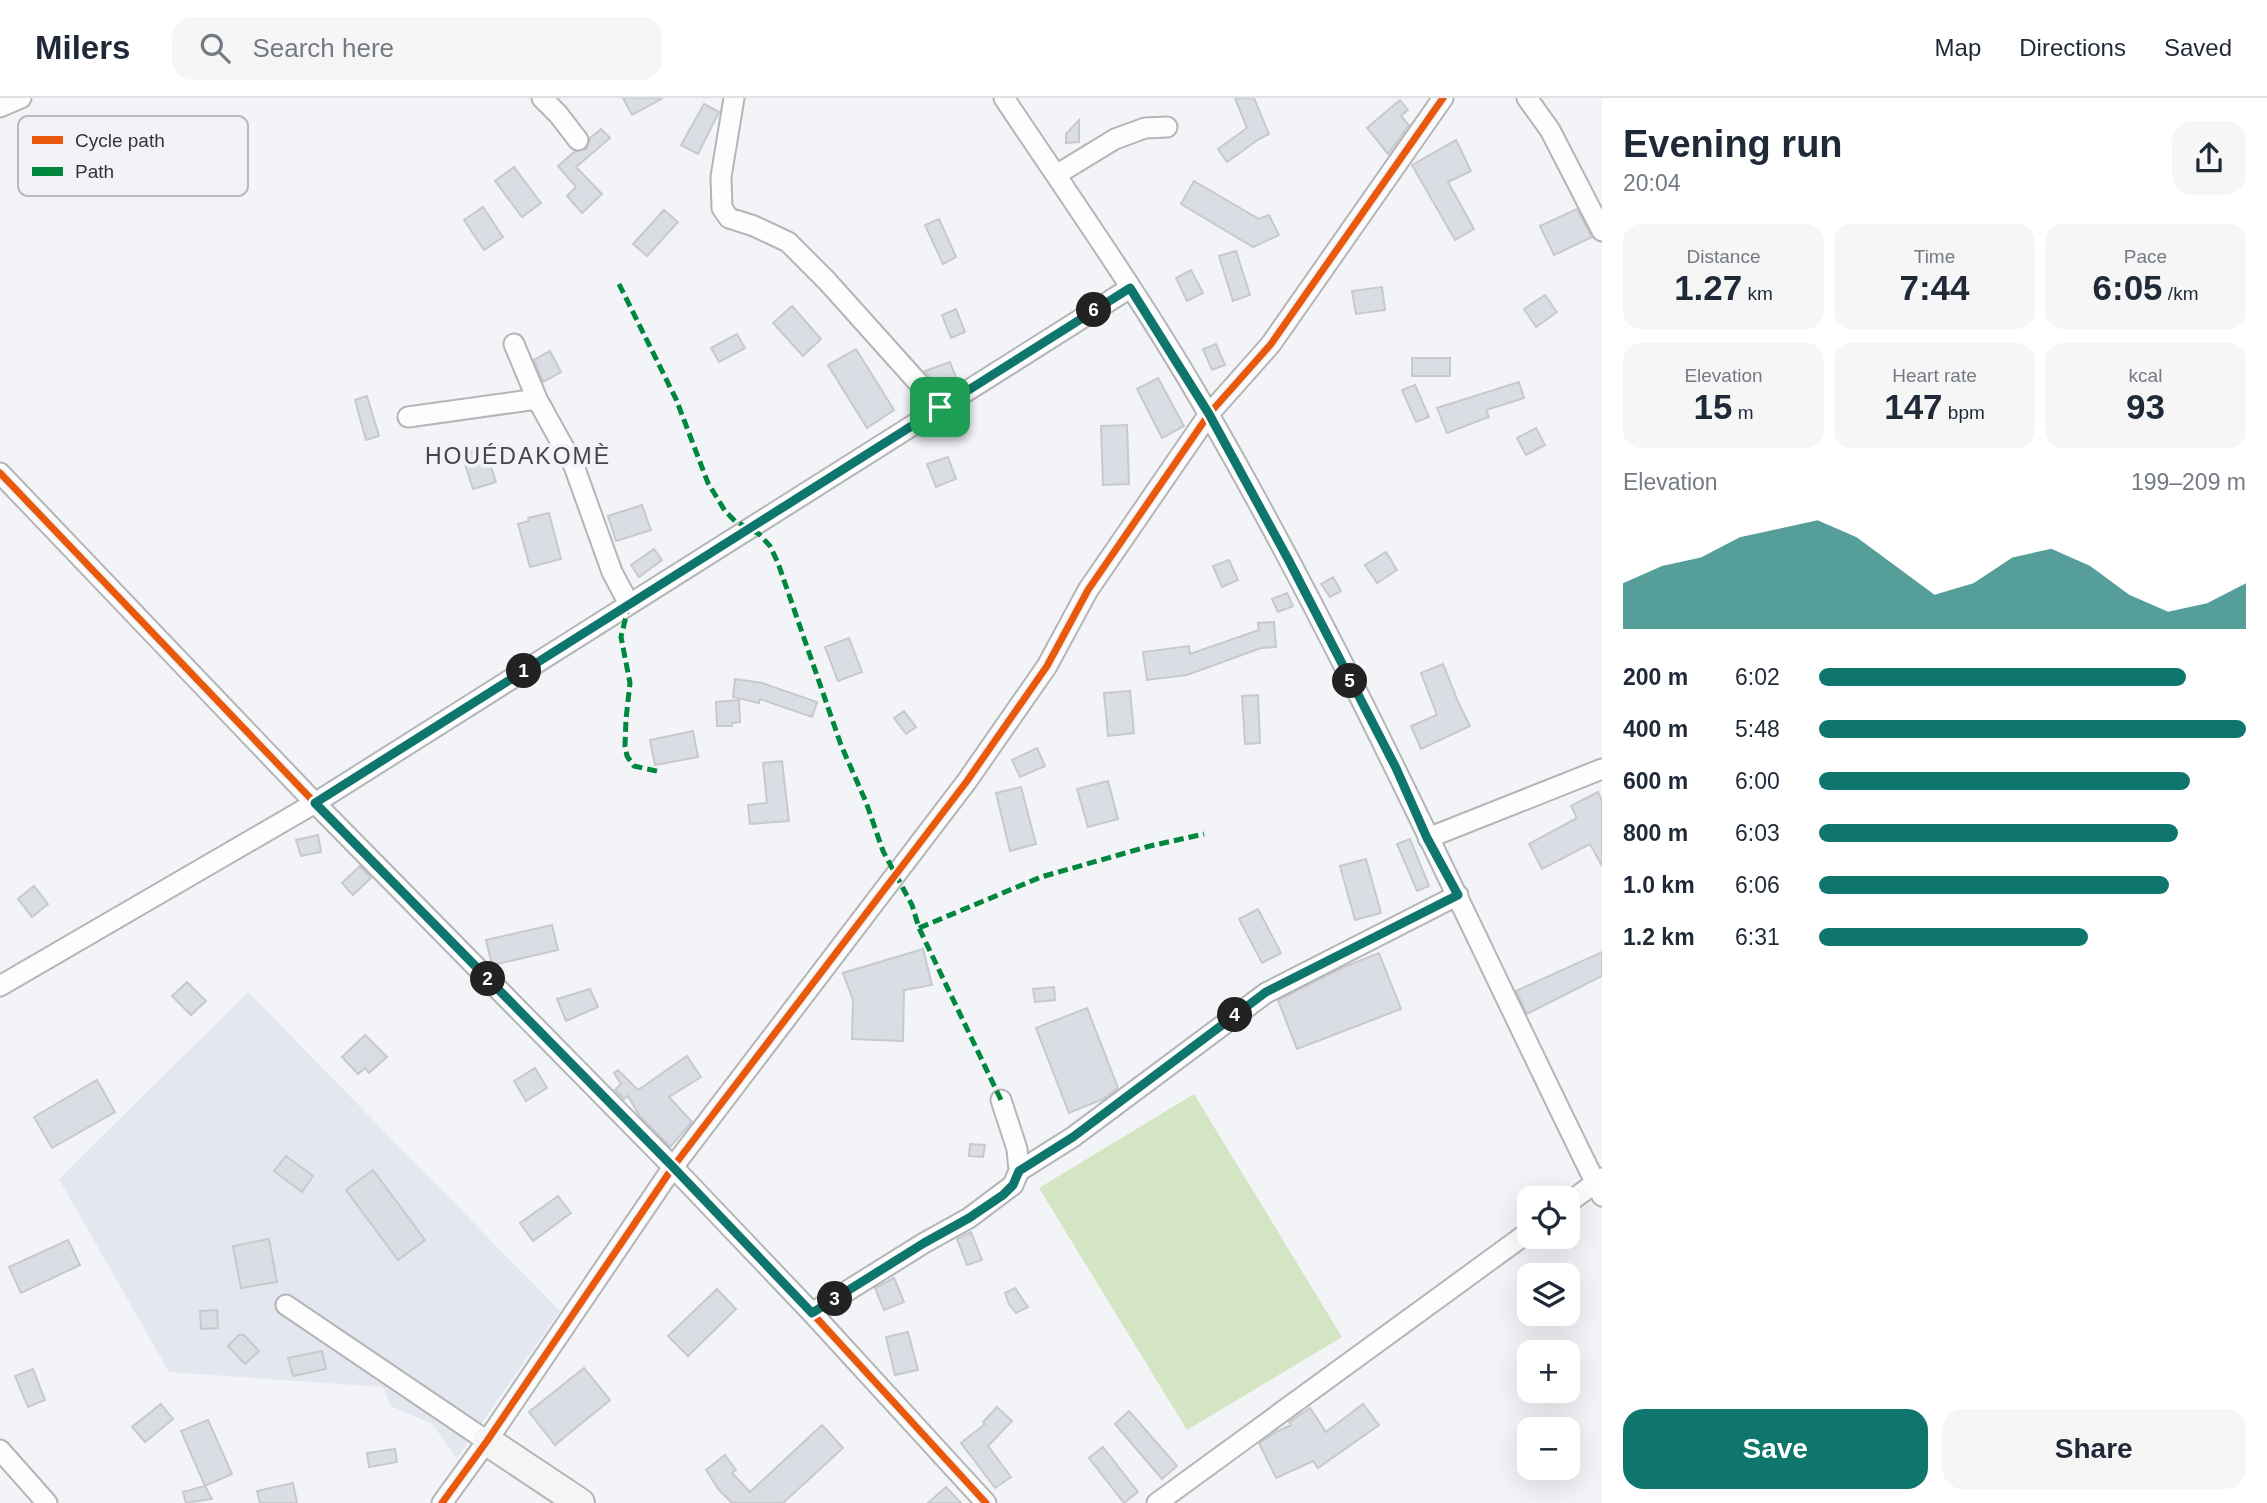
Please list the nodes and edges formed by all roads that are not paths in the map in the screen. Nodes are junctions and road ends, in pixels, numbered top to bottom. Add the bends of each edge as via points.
1 (20, 98) edge
2 (542, 98) edge
3 (734, 98) edge
4 (1004, 98) edge
5 (1443, 98) edge
6 (1527, 98) edge
7 (0, 107) edge
8 (1167, 127) dead end
9 (578, 140) dead end
10 (1056, 176) junction
11 (1602, 231) edge
12 (1130, 288) junction
13 (514, 344) dead end
14 (537, 399) junction
15 (940, 407) junction
16 (1209, 414) junction
17 (408, 417) dead end
18 (0, 473) edge
19 (629, 604) junction
20 (1602, 769) edge
21 (315, 803) junction
22 (1427, 838) junction
23 (1458, 895) junction
24 (0, 986) edge
25 (1002, 1100) dead end
26 (673, 1167) junction
27 (1019, 1171) junction
28 (1600, 1186) edge
29 (1580, 1197) edge
30 (1517, 1240) edge
31 (286, 1305) dead end
32 (812, 1313) junction
33 (487, 1441) junction
34 (0, 1450) edge
35 (47, 1503) edge
36 (442, 1503) edge
37 (580, 1503) edge
38 (986, 1503) edge
39 (1157, 1503) edge

1 - 7 street
2 - 9 street
3 - 15 street via 721,177 722,208 729,218 788,242
4 - 10 street
5 - 16 street via 1271,344
6 - 11 street via 1550,130
8 - 10 street via 1145,128 1115,139
10 - 12 street
12 - 15 street
12 - 16 street
13 - 14 street
14 - 17 street
14 - 19 street via 574,466 612,572
15 - 19 street
16 - 22 street via 1390,756
16 - 26 street via 1088,590 1047,666 967,781
18 - 21 street
19 - 21 street
20 - 22 street
21 - 24 street
21 - 26 street
22 - 23 street
23 - 27 street via 1266,992 1073,1137
23 - 28 street
25 - 27 street
26 - 32 street
26 - 33 street
27 - 32 street via 1003,1195
28 - 29 street
30 - 39 street
31 - 33 street
32 - 38 street
33 - 36 street
33 - 37 street
34 - 35 street

